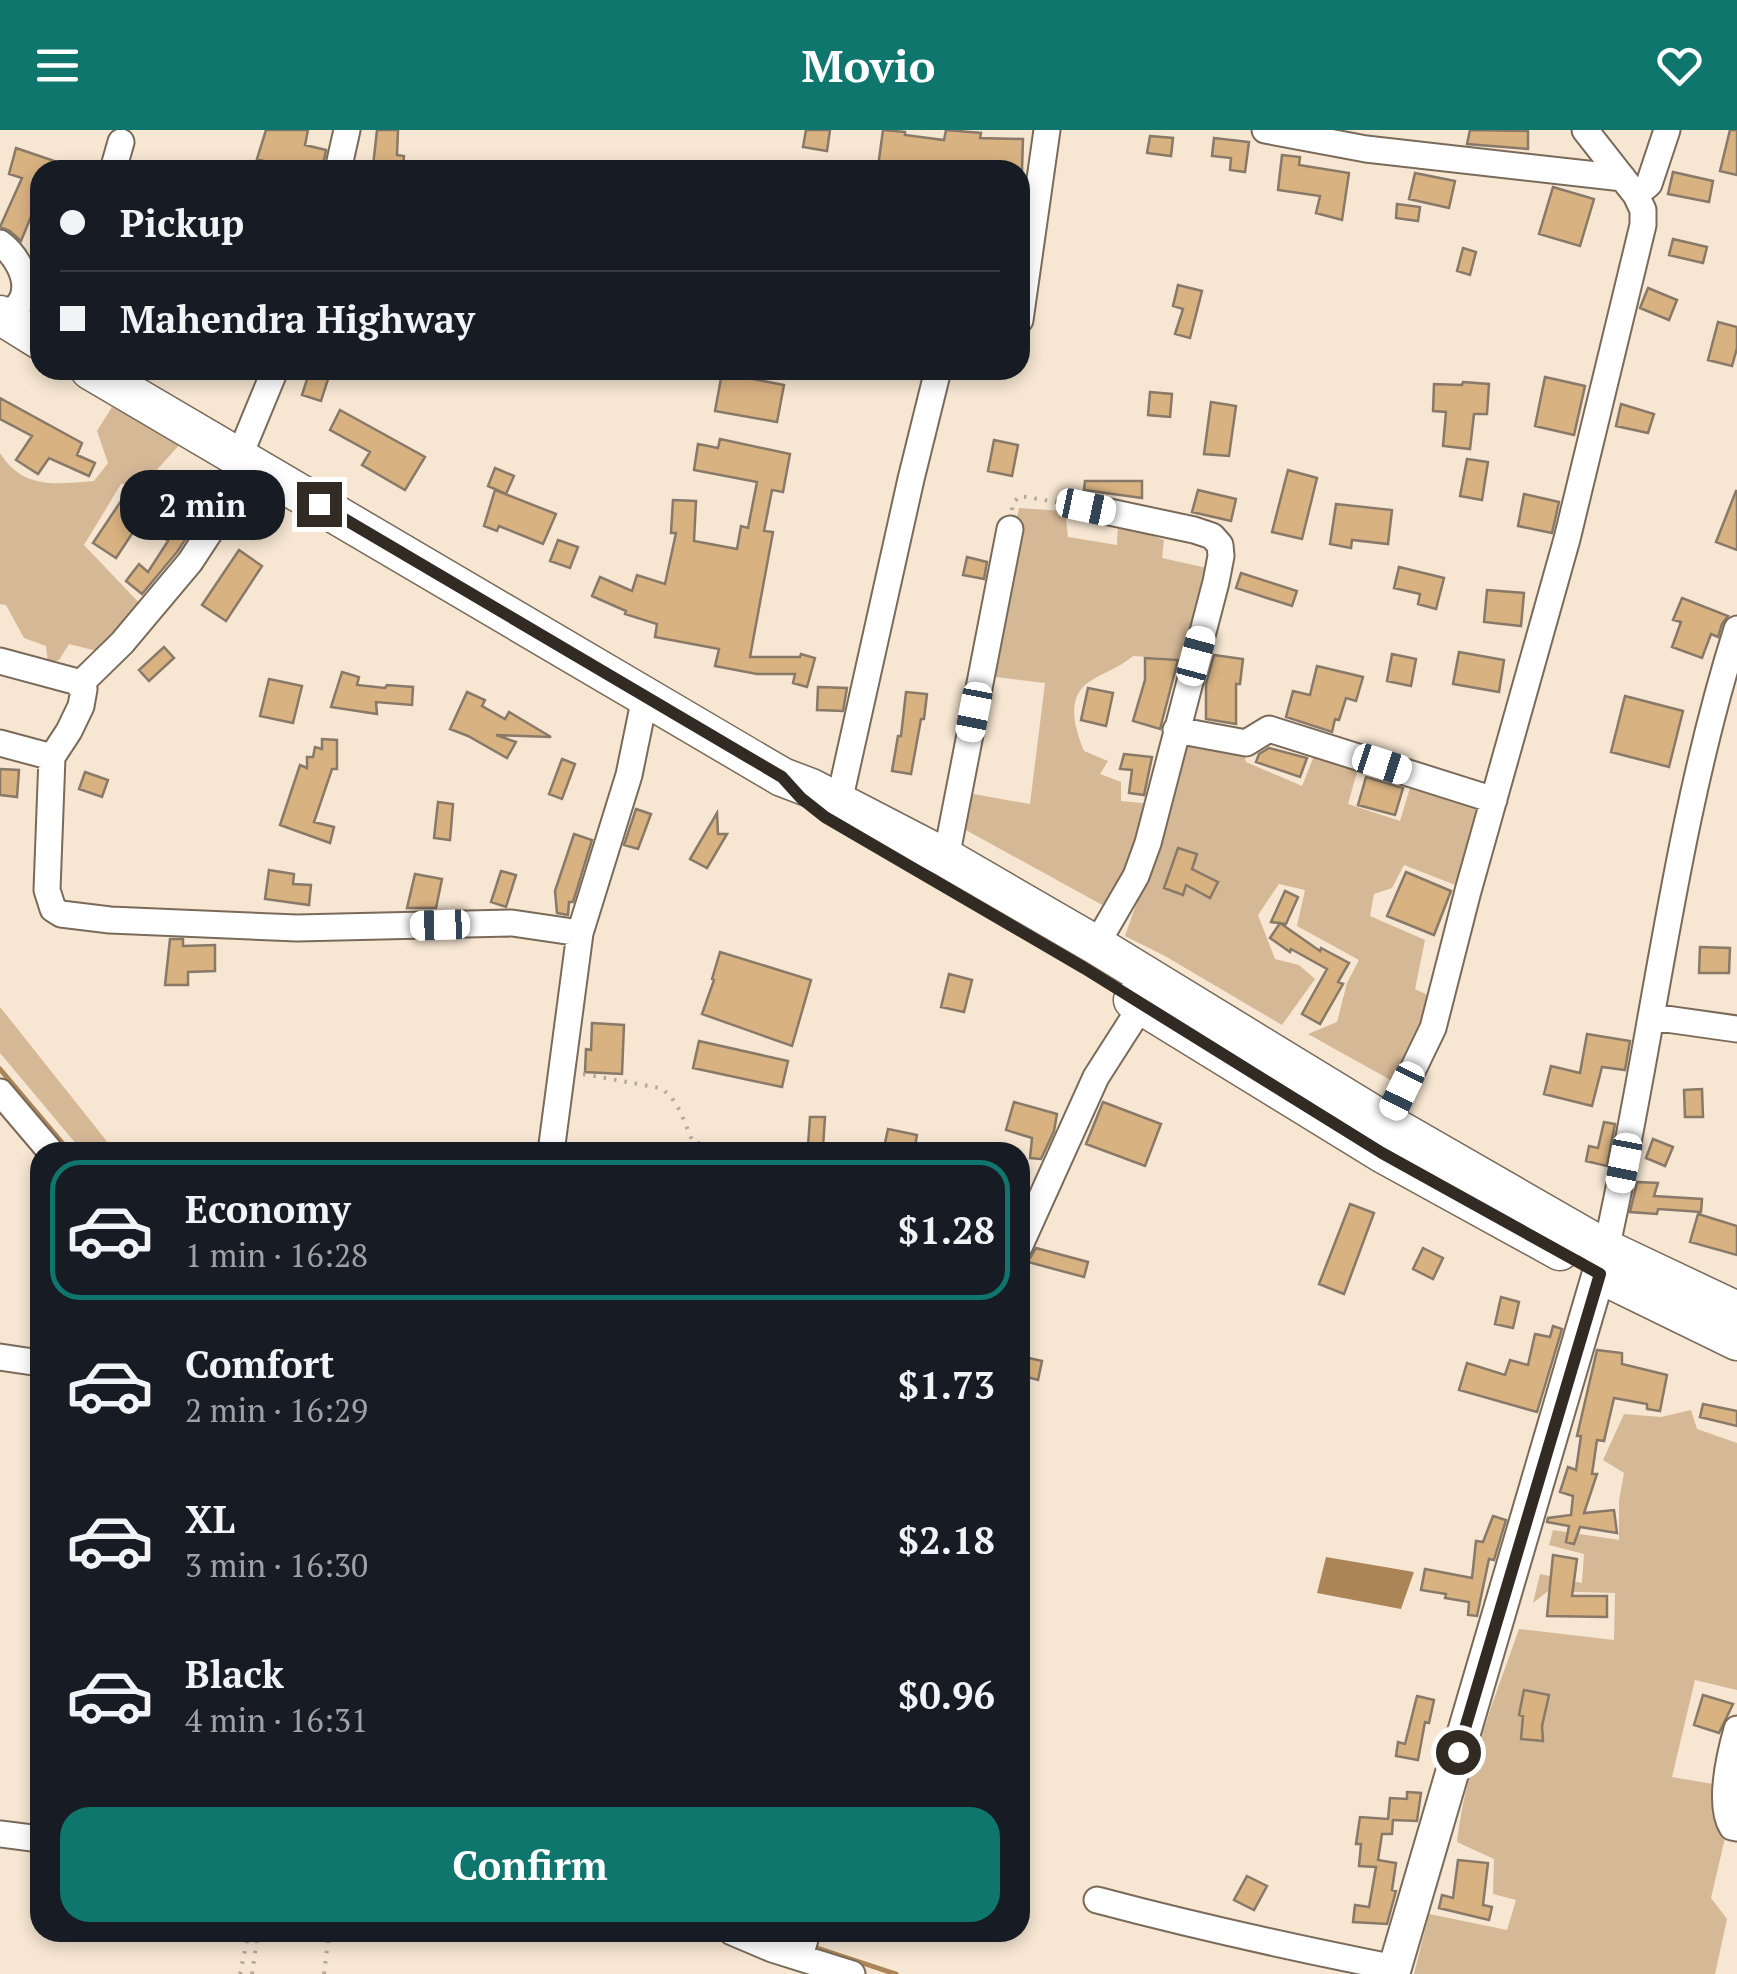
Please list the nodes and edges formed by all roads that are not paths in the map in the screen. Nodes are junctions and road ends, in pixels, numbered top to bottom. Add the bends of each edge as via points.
1 (348, 130) edge
2 (1047, 130) edge
3 (1265, 130) edge
4 (1585, 130) edge
5 (1667, 130) edge
6 (121, 142) dead end
7 (116, 160) edge
8 (340, 160) edge
9 (1630, 186) junction
10 (0, 243) edge
11 (1030, 250) edge
12 (3, 317) edge
13 (30, 334) edge
14 (107, 380) edge
15 (271, 380) edge
16 (935, 380) edge
17 (246, 462) junction
18 (1086, 507) road end
19 (1010, 529) road end
20 (1737, 629) edge
21 (0, 662) edge
22 (79, 684) junction
23 (645, 696) junction
24 (1176, 730) junction
25 (0, 742) edge
26 (52, 756) junction
27 (782, 777) junction
28 (1494, 800) junction
29 (838, 802) junction
30 (946, 858) junction
31 (580, 933) junction
32 (1096, 945) junction
33 (1142, 1005) junction
34 (1652, 1018) junction
35 (1737, 1029) edge
36 (0, 1092) edge
37 (1387, 1123) junction
38 (43, 1142) edge
39 (552, 1142) edge
40 (1030, 1223) edge
41 (1603, 1262) junction
42 (1737, 1310) edge
43 (1737, 1341) edge
44 (0, 1357) edge
45 (30, 1361) edge
46 (1737, 1729) edge
47 (1737, 1828) edge
48 (0, 1834) edge
49 (30, 1838) edge
50 (1097, 1900) dead end
51 (804, 1945) edge
52 (1394, 1971) edge
53 (852, 1974) edge

1 - 8 street
2 - 11 street
3 - 9 street
4 - 9 street
5 - 9 street via 1649,184
6 - 7 street
9 - 28 street via 1643,210 1642,224 1567,539
10 - 12 street via 24,281 24,296
12 - 13 highway
14 - 17 highway
15 - 17 street
16 - 29 street
17 - 22 street via 190,562
17 - 23 highway
18 - 24 street via 1194,530 1220,545
19 - 30 street
20 - 34 street via 1678,861
21 - 22 street
22 - 26 street via 80,706
23 - 27 highway
23 - 31 street via 629,775
24 - 28 street via 1246,743 1269,729
24 - 32 street via 1136,876
25 - 26 street
26 - 31 street via 47,890 61,914 297,928 512,923
27 - 29 highway
27 - 33 highway via 825,817
28 - 37 street via 1433,1028
29 - 30 highway
30 - 32 highway
31 - 39 street
32 - 37 highway
33 - 40 street via 1096,1077
33 - 41 highway via 1382,1153
34 - 35 street
34 - 41 street
36 - 38 street
37 - 41 highway
41 - 42 highway
41 - 43 highway
41 - 52 main road
44 - 45 street
46 - 47 street via 1725,1794 1728,1822
48 - 49 street
50 - 52 street
51 - 53 street

